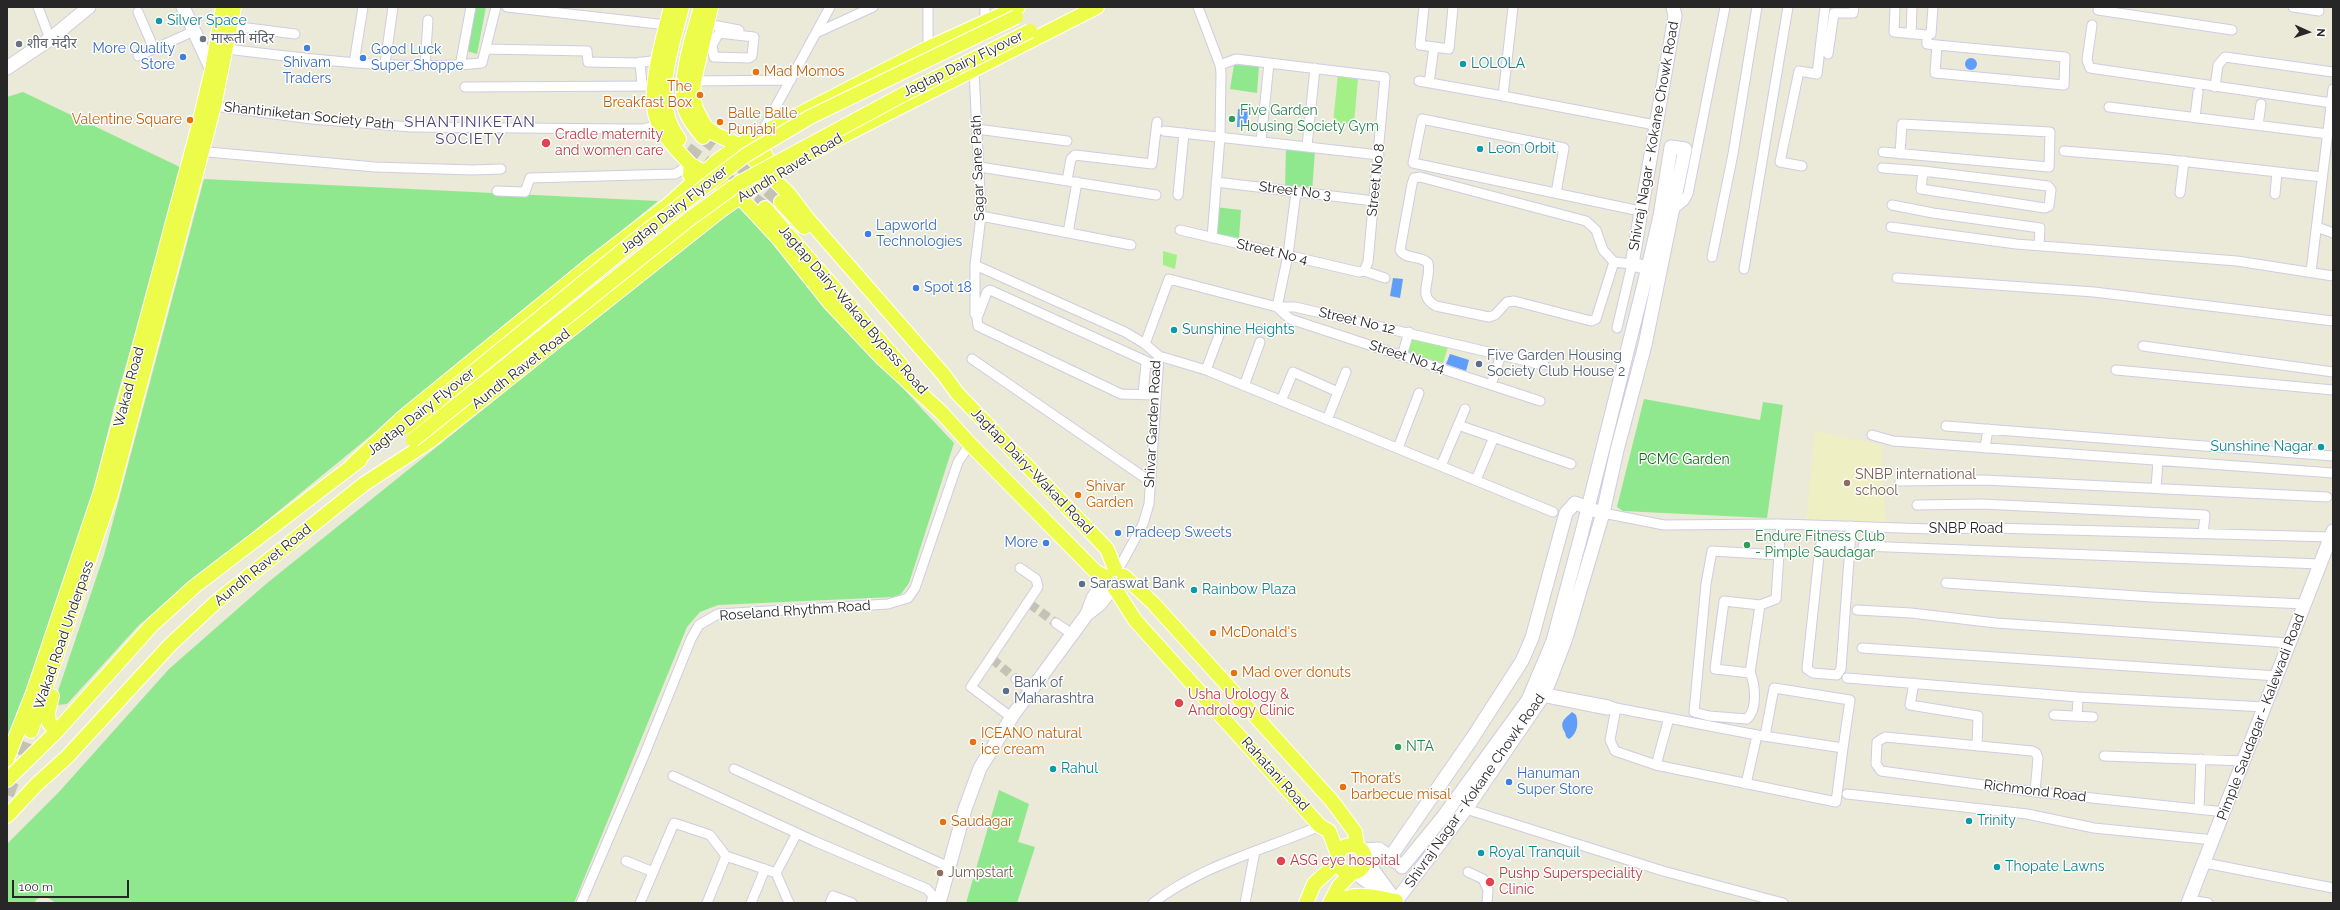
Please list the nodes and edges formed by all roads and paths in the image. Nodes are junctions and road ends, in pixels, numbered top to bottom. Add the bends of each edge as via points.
1 (38, 7) edge
2 (183, 7) edge
3 (223, 7) edge
4 (234, 7) edge
5 (363, 7) edge
6 (393, 7) edge
7 (471, 7) edge
8 (496, 7) edge
9 (507, 7) edge
10 (671, 7) edge
11 (682, 7) edge
12 (701, 7) edge
13 (711, 7) edge
14 (830, 7) edge
15 (873, 7) edge
16 (928, 7) edge
17 (985, 7) edge
18 (1030, 7) edge
19 (1078, 7) edge
20 (1097, 7) edge
21 (1198, 7) edge
22 (1424, 7) edge
23 (1453, 7) edge
24 (1513, 7) edge
25 (1673, 7) edge
26 (1724, 7) edge
27 (1757, 7) edge
28 (1788, 7) edge
29 (1825, 7) edge
30 (1854, 7) edge
31 (1895, 7) edge
32 (1912, 7) edge
33 (1933, 7) edge
34 (2099, 7) edge
35 (2293, 7) edge
36 (82, 9) edge
37 (2319, 11) dead end
38 (138, 12) dead end
39 (1017, 12) edge
40 (428, 20) dead end
41 (985, 21) junction
42 (707, 24) junction
43 (667, 25) junction
44 (2092, 25) dead end
45 (232, 26) junction
46 (1039, 30) junction
47 (2232, 30) dead end
48 (194, 31) junction
49 (756, 33) dead end
50 (816, 33) junction
51 (295, 34) dead end
52 (1911, 34) junction
53 (1927, 35) junction
54 (50, 39) junction
55 (708, 44) junction
56 (1937, 45) junction
57 (1434, 47) junction
58 (928, 48) junction
59 (154, 49) junction
60 (227, 49) junction
61 (486, 49) junction
62 (1828, 54) dead end
63 (138, 56) dead end
64 (658, 60) junction
65 (640, 62) junction
66 (1269, 63) junction
67 (354, 64) junction
68 (385, 64) junction
69 (425, 65) junction
70 (1220, 65) junction
71 (460, 66) junction
72 (7, 68) edge
73 (1315, 68) junction
74 (974, 70) junction
75 (216, 72) junction
76 (2333, 72) edge
77 (791, 80) junction
78 (694, 81) junction
79 (1419, 81) dead end
80 (1429, 83) junction
81 (649, 86) junction
82 (2215, 86) junction
83 (465, 87) dead end
84 (2333, 89) edge
85 (2198, 92) dead end
86 (1503, 96) junction
87 (2332, 103) junction
88 (2261, 104) dead end
89 (214, 106) junction
90 (2109, 107) dead end
91 (2195, 118) junction
92 (1157, 122) dead end
93 (660, 125) junction
94 (1655, 125) junction
95 (2258, 125) junction
96 (977, 129) junction
97 (1164, 131) dead end
98 (1184, 133) junction
99 (757, 134) junction
100 (2328, 134) junction
101 (703, 137) tunnel mouth
102 (1220, 137) junction
103 (1067, 141) dead end
104 (1261, 141) junction
105 (739, 145) junction
106 (1307, 146) junction
107 (197, 151) junction
108 (2064, 151) dead end
109 (1883, 152) dead end
110 (1900, 154) junction
111 (1379, 155) junction
112 (689, 158) junction
113 (2184, 161) junction
114 (1802, 166) dead end
115 (980, 167) junction
116 (1882, 168) dead end
117 (501, 169) dead end
118 (1923, 171) junction
119 (704, 172) junction
120 (2277, 172) junction
121 (774, 174) junction
122 (2322, 177) junction
123 (1072, 181) junction
124 (1216, 182) junction
125 (685, 190) junction
126 (497, 191) dead end
127 (1296, 192) junction
128 (1556, 193) junction
129 (2180, 193) dead end
130 (2274, 194) dead end
131 (1156, 195) dead end
132 (1178, 195) dead end
133 (740, 197) junction
134 (785, 198) junction
135 (1374, 201) junction
136 (1892, 205) dead end
137 (765, 208) tunnel mouth
138 (1640, 211) junction
139 (1668, 215) junction
140 (981, 216) junction
141 (1891, 227) dead end
142 (2316, 227) junction
143 (1180, 230) dead end
144 (1068, 233) junction
145 (2333, 233) edge
146 (1212, 238) junction
147 (1131, 245) dead end
148 (2039, 245) junction
149 (1288, 255) junction
150 (1712, 257) dead end
151 (1614, 262) junction
152 (1632, 264) junction
153 (975, 265) junction
154 (1648, 268) junction
155 (1744, 269) dead end
156 (1364, 271) junction
157 (2311, 272) junction
158 (2333, 276) edge
159 (1386, 278) dead end
160 (1897, 278) dead end
161 (1278, 307) junction
162 (975, 314) dead end
163 (2333, 322) edge
164 (1617, 328) dead end
165 (1221, 330) dead end
166 (1409, 332) junction
167 (1260, 342) dead end
168 (1145, 344) junction
169 (2143, 346) dead end
170 (1402, 356) junction
171 (1501, 356) junction
172 (972, 359) dead end
173 (1159, 360) junction
174 (1148, 362) junction
175 (1544, 365) dead end
176 (1206, 370) junction
177 (2116, 370) dead end
178 (1346, 372) dead end
179 (2333, 372) edge
180 (944, 375) junction
181 (1491, 385) junction
182 (1244, 386) junction
183 (2333, 390) edge
184 (1338, 392) junction
185 (1419, 393) dead end
186 (1143, 394) junction
187 (1155, 395) junction
188 (1281, 401) junction
189 (1540, 401) dead end
190 (1465, 409) dead end
191 (941, 412) junction
192 (1327, 420) junction
193 (1458, 426) junction
194 (1946, 426) dead end
195 (1988, 429) junction
196 (1872, 435) dead end
197 (1494, 438) junction
198 (970, 444) junction
199 (1398, 448) junction
200 (1985, 448) junction
201 (2333, 456) edge
202 (2158, 461) junction
203 (1571, 464) dead end
204 (352, 465) junction
205 (1442, 466) junction
206 (2333, 473) edge
207 (1476, 480) junction
208 (1900, 481) dead end
209 (1151, 482) junction
210 (364, 484) junction
211 (2156, 488) junction
212 (111, 494) junction
213 (2327, 497) dead end
214 (1917, 505) dead end
215 (1589, 508) junction
216 (1553, 512) dead end
217 (1603, 513) junction
218 (1780, 524) junction
219 (1851, 526) junction
220 (2203, 534) junction
221 (2332, 534) edge
222 (1850, 546) junction
223 (1863, 546) dead end
224 (1779, 555) junction
225 (2320, 564) junction
226 (1020, 568) dead end
227 (1116, 579) junction
228 (1946, 583) dead end
229 (2304, 604) junction
230 (1760, 605) junction
231 (1857, 610) dead end
232 (1056, 623) tunnel mouth
233 (1072, 634) junction
234 (2289, 643) junction
235 (1862, 648) dead end
236 (1750, 672) junction
237 (2277, 676) junction
238 (1847, 678) dead end
239 (1016, 680) tunnel mouth
240 (1914, 683) junction
241 (1030, 690) junction
242 (1544, 695) junction
243 (2078, 697) junction
244 (2265, 707) junction
245 (1616, 708) junction
246 (2054, 715) dead end
247 (2077, 716) junction
248 (1011, 717) junction
249 (2093, 717) dead end
250 (1669, 718) junction
251 (31, 731) tunnel mouth
252 (57, 731) junction
253 (1761, 736) junction
254 (1977, 746) junction
255 (1843, 748) junction
256 (2104, 756) dead end
257 (7, 759) edge
258 (2200, 759) junction
259 (2244, 761) junction
260 (1656, 765) junction
261 (734, 769) dead end
262 (673, 776) dead end
263 (7, 780) edge
264 (1746, 784) junction
265 (2035, 792) junction
266 (1847, 794) dead end
267 (1466, 809) junction
268 (2199, 809) junction
269 (2225, 812) junction
270 (7, 816) edge
271 (1320, 826) junction
272 (797, 833) junction
273 (2214, 840) junction
274 (1255, 851) junction
275 (1362, 852) junction
276 (726, 856) junction
277 (1391, 856) junction
278 (1338, 858) junction
279 (626, 861) dead end
280 (2205, 863) junction
281 (949, 867) junction
282 (1402, 867) junction
283 (765, 869) junction
284 (653, 872) junction
285 (776, 872) junction
286 (1468, 872) dead end
287 (1353, 873) junction
288 (1415, 877) junction
289 (2333, 888) edge
290 (1396, 902) edge
291 (2189, 902) edge
292 (581, 903) edge
293 (640, 903) edge
294 (707, 903) edge
295 (751, 903) edge
296 (789, 903) edge
297 (830, 903) edge
298 (852, 903) edge
299 (931, 903) edge
300 (939, 903) edge
301 (1154, 903) edge
302 (1245, 903) edge
303 (1306, 903) edge
304 (1330, 903) edge
305 (1338, 903) edge
306 (1487, 903) edge
307 (1783, 903) edge
308 (2208, 903) edge

1 - 54 street
2 - 48 street
3 - 75 main road, Wakad Road
4 - 45 main road, Wakad Road
5 - 67 street
6 - 68 street
7 - 71 street
8 - 61 street
9 - 43 street
10 - 43 main road
11 - 112 main road via 667,68 664,99 668,118
12 - 101 main road via 683,91 684,106 689,118
13 - 42 main road
14 - 50 street
15 - 50 street
16 - 58 street
17 - 41 street
18 - 39 main road, Jagtap Dairy Flyover
19 - 46 main road, Aundh Ravet Road
20 - 46 main road, Aundh Ravet Road
21 - 70 street
22 - 57 street via 1420,45
23 - 57 street via 1449,49
24 - 86 street
25 - 94 street, Shivraj Nagar - Kokane Chowk Road via 1675,16
26 - 139 street via 1688,194
27 - 150 street via 1733,154
28 - 155 street
29 - 114 street via 1817,74 1799,71 1780,162
30 - 62 street via 1853,13 1834,13
31 - 52 street via 1894,32
32 - 52 street
33 - 53 street via 1931,34
34 - 47 street via 2098,10
35 - 37 street
36 - 54 street
38 - 59 street
39 - 41 main road
39 - 204 main road, Jagtap Dairy Flyover, bridge via 810,117 746,155 644,233 406,427
40 - 69 street
41 - 58 main road
42 - 49 street
42 - 55 main road
43 - 64 main road
44 - 82 street via 2087,60 2090,68
45 - 51 street
45 - 60 main road, Wakad Road
46 - 74 main road, Aundh Ravet Road
46 - 210 main road, Jagtap Dairy Flyover, bridge via 892,100 739,183 688,220 413,440
48 - 59 street
48 - 75 street
50 - 77 street
52 - 53 street
53 - 56 street via 1927,44
54 - 72 street
55 - 55 street via 714,57 749,58 752,56 754,37 719,33
55 - 78 main road
56 - 56 street via 2065,57 2064,85 1935,73
57 - 80 street
58 - 99 main road
59 - 63 street
60 - 67 street
60 - 75 main road, Wakad Road
61 - 65 street via 586,51 588,62
61 - 71 street via 482,63
64 - 65 street
64 - 81 main road
65 - 81 street
66 - 70 street via 1236,59
66 - 73 street
66 - 104 street
67 - 68 street
68 - 69 street
69 - 71 street
70 - 102 street
73 - 106 street
73 - 111 street, Street No 8 via 1383,76 1386,80
74 - 96 street, Sagar Sane Path
74 - 121 main road, Aundh Ravet Road
75 - 89 main road, Wakad Road
75 - 107 main road, Wakad Road
76 - 82 street via 2225,57 2218,65
77 - 78 street
77 - 99 street via 766,127
78 - 105 main road via 693,97 705,126 715,134
79 - 80 street
80 - 86 street
81 - 83 street
81 - 93 main road
82 - 87 street
84 - 87 street
85 - 91 street
86 - 94 street
87 - 100 street
88 - 95 street
89 - 93 street, Shantiniketan Society Path via 312,119 411,127 643,129
89 - 107 main road, Wakad Road
90 - 91 street
91 - 95 street
92 - 123 street via 1152,164 1075,155 1071,159
93 - 112 main road via 673,146
94 - 138 street, Shivraj Nagar - Kokane Chowk Road
95 - 100 street
96 - 103 street
96 - 115 street, Sagar Sane Path
97 - 98 street
98 - 102 street
98 - 132 street
99 - 105 main road
99 - 121 main road
100 - 122 street
102 - 104 street
102 - 124 street
104 - 106 street
105 - 119 main road
105 - 121 main road
106 - 111 street
107 - 117 street via 375,167
107 - 212 main road, Wakad Road
107 - 257 main road, Wakad Road via 100,491 33,693
108 - 113 street
109 - 110 street
110 - 110 street via 1902,124 2050,132 2049,167
111 - 135 street, Street No 8
112 - 119 main road
112 - 125 main road via 690,177
112 - 126 street via 682,170 675,174 530,178 525,192
113 - 120 street
113 - 129 street
115 - 123 street
115 - 140 street, Sagar Sane Path
116 - 118 street
118 - 118 street via 2048,186 2051,190 2049,206 2045,208 1921,189
119 - 125 main road
119 - 133 main road
120 - 122 street
120 - 130 street
121 - 133 main road, Aundh Ravet Road
121 - 134 main road
122 - 142 street
123 - 131 street
123 - 144 street
124 - 127 street, Street No 3
124 - 146 street
125 - 204 main road via 401,419
127 - 135 street, Street No 3
127 - 149 street
128 - 128 street via 1413,163 1422,119 1564,148
128 - 138 street
133 - 191 main road via 876,352
133 - 210 main road, Aundh Ravet Road via 430,441
134 - 180 main road, Jagtap Dairy-Wakad Road via 807,218
134 - 180 main road, Jagtap Dairy-Wakad Road via 921,359
135 - 156 street, Street No 8 via 1368,262
136 - 148 street via 2040,228
137 - 191 main road, Jagtap Dairy-Wakad Bypass Road
138 - 152 street, Shivraj Nagar - Kokane Chowk Road
139 - 154 street
139 - 217 street, Shivraj Nagar - Kokane Chowk Road via 1663,263
140 - 144 street
140 - 153 street, Sagar Sane Path
141 - 148 street
142 - 145 street
142 - 157 street
143 - 146 street, Street No 4
144 - 147 street
146 - 149 street, Street No 4
148 - 157 street via 2237,261
149 - 156 street, Street No 4
149 - 161 street
151 - 151 street via 1599,314 1594,321 1514,301 1508,302 1490,317 1436,306 1428,302 1426,296 1428,263 1400,250 1414,178 1420,177 1581,218 1596,230 1603,250
151 - 152 street
152 - 154 street, Shivraj Nagar - Kokane Chowk Road
152 - 164 street
153 - 162 street, Sagar Sane Path
153 - 168 street, Shivar Garden Road via 1125,332
154 - 215 street, Shivraj Nagar - Kokane Chowk Road
156 - 159 street, Street No 4
157 - 158 street
160 - 163 street via 2094,292
161 - 166 street, Street No 12 via 1294,306
161 - 168 street, Street No 12 via 1169,279
161 - 170 street, Street No 14 via 1290,319
165 - 176 street
166 - 170 street
166 - 171 street, Street No 12
167 - 182 street
168 - 173 street, Shivar Garden Road
169 - 179 street
170 - 181 street, Street No 14
171 - 175 street, Street No 12
171 - 181 street
172 - 209 street
173 - 174 street
173 - 176 street
173 - 187 street, Shivar Garden Road
174 - 186 street
174 - 186 street via 990,290 978,318 978,326 1121,394
176 - 182 street
177 - 183 street
178 - 184 street
180 - 227 main road, Jagtap Dairy-Wakad Road via 957,393 1107,549
181 - 189 street, Street No 14
182 - 188 street
184 - 188 street via 1294,372
184 - 192 street
185 - 199 street
186 - 187 street
187 - 209 street, Shivar Garden Road
188 - 192 street
190 - 193 street
191 - 198 main road
192 - 199 street
193 - 197 street
193 - 205 street
194 - 195 street
195 - 200 street
195 - 201 street
196 - 200 street via 1893,441
197 - 203 street
197 - 207 street
198 - 227 main road via 1096,572
198 - 292 street, Roseland Rhythm Road via 958,462 914,588 908,598 888,604 718,614 699,625
199 - 205 street
200 - 202 street
202 - 206 street
202 - 211 street
204 - 252 main road, Aundh Ravet Road via 195,586 163,615
205 - 207 street
207 - 216 street
208 - 211 street via 1984,480
209 - 227 street, Shivar Garden Road via 1149,504 1143,524
210 - 270 main road, Aundh Ravet Road via 215,603 170,645 67,757 36,784
211 - 213 street
212 - 251 main road, Wakad Road Underpass
212 - 252 main road via 103,540 51,699 49,723
214 - 220 street via 1982,504 2205,515
215 - 217 street
215 - 277 street via 1575,503 1566,513 1532,638 1522,660 1478,731
215 - 282 street, Shivraj Nagar - Kokane Chowk Road via 1553,641 1528,700 1443,817
217 - 218 street, SNBP Road via 1664,525
217 - 242 street, Shivraj Nagar - Kokane Chowk Road via 1566,638
218 - 219 street, SNBP Road
218 - 224 street
219 - 220 street, SNBP Road
219 - 222 street
220 - 221 street, SNBP Road
221 - 225 street, Pimple Saudagar - Kalewadi Road
222 - 222 street via 1841,669 1837,675 1814,673 1807,669 1820,546 1826,543
223 - 225 street
224 - 230 street via 1776,599
224 - 236 street via 1712,551 1705,592 1694,712 1709,716 1747,719 1752,711 1755,683
225 - 229 street, Pimple Saudagar - Kalewadi Road
226 - 248 street via 1037,582 1038,587 971,687
227 - 233 street via 1100,604 1087,614
227 - 271 main road, Rahatani Road via 1135,620
227 - 275 main road, Rahatani Road via 1332,801 1355,832
228 - 229 street
229 - 234 street, Pimple Saudagar - Kalewadi Road
230 - 236 street
230 - 236 street via 1724,601 1715,669
231 - 234 street
232 - 233 street
233 - 241 street
234 - 237 street, Pimple Saudagar - Kalewadi Road
235 - 237 street
237 - 244 street, Pimple Saudagar - Kalewadi Road
238 - 240 street
239 - 241 street
240 - 243 street
240 - 254 street via 1910,705 1978,716
241 - 248 street
242 - 245 street via 1607,710
242 - 267 street, Shivraj Nagar - Kokane Chowk Road
243 - 244 street
243 - 247 street
244 - 259 street, Pimple Saudagar - Kalewadi Road
245 - 250 street
245 - 260 street via 1610,740 1615,751
246 - 247 street
247 - 249 street
248 - 281 street via 980,768 965,809
250 - 253 street
250 - 260 street
252 - 263 main road, Aundh Ravet Road
253 - 255 street
253 - 255 street via 1774,688 1795,691 1850,700
253 - 264 street
254 - 265 street via 2036,753 2038,758
254 - 265 street, Richmond Road via 1881,738 1877,742 1876,764 1881,771
255 - 264 street via 1836,802
256 - 258 street
258 - 259 street
258 - 268 street
259 - 269 street, Pimple Saudagar - Kalewadi Road
260 - 264 street
261 - 281 street
262 - 272 street
265 - 268 street, Richmond Road
266 - 273 street via 2027,814 2094,828
267 - 288 street, Shivraj Nagar - Kokane Chowk Road
267 - 307 street via 1663,871
268 - 269 street, Richmond Road
269 - 273 street, Pimple Saudagar - Kalewadi Road
271 - 274 street
271 - 278 main road, Rahatani Road via 1329,831
272 - 285 street
272 - 299 street via 927,889 933,896
273 - 280 street, Pimple Saudagar - Kalewadi Road
274 - 301 street via 1174,887
274 - 302 street
275 - 277 street via 1379,849
275 - 278 main road via 1344,846
275 - 287 main road via 1362,868
275 - 290 street
276 - 283 street
276 - 284 street via 710,835 674,823
276 - 294 street
277 - 282 street
278 - 287 main road via 1342,869
278 - 303 main road via 1314,884
279 - 284 street
280 - 289 street
280 - 291 street, Pimple Saudagar - Kalewadi Road
281 - 300 street
282 - 288 street
283 - 285 street
283 - 295 street
284 - 293 street
285 - 296 street
286 - 306 street via 1483,879 1488,890
287 - 290 street
287 - 304 main road via 1338,886
288 - 290 street, Shivraj Nagar - Kokane Chowk Road
290 - 305 main road via 1364,896
291 - 308 street
297 - 298 street via 833,896

